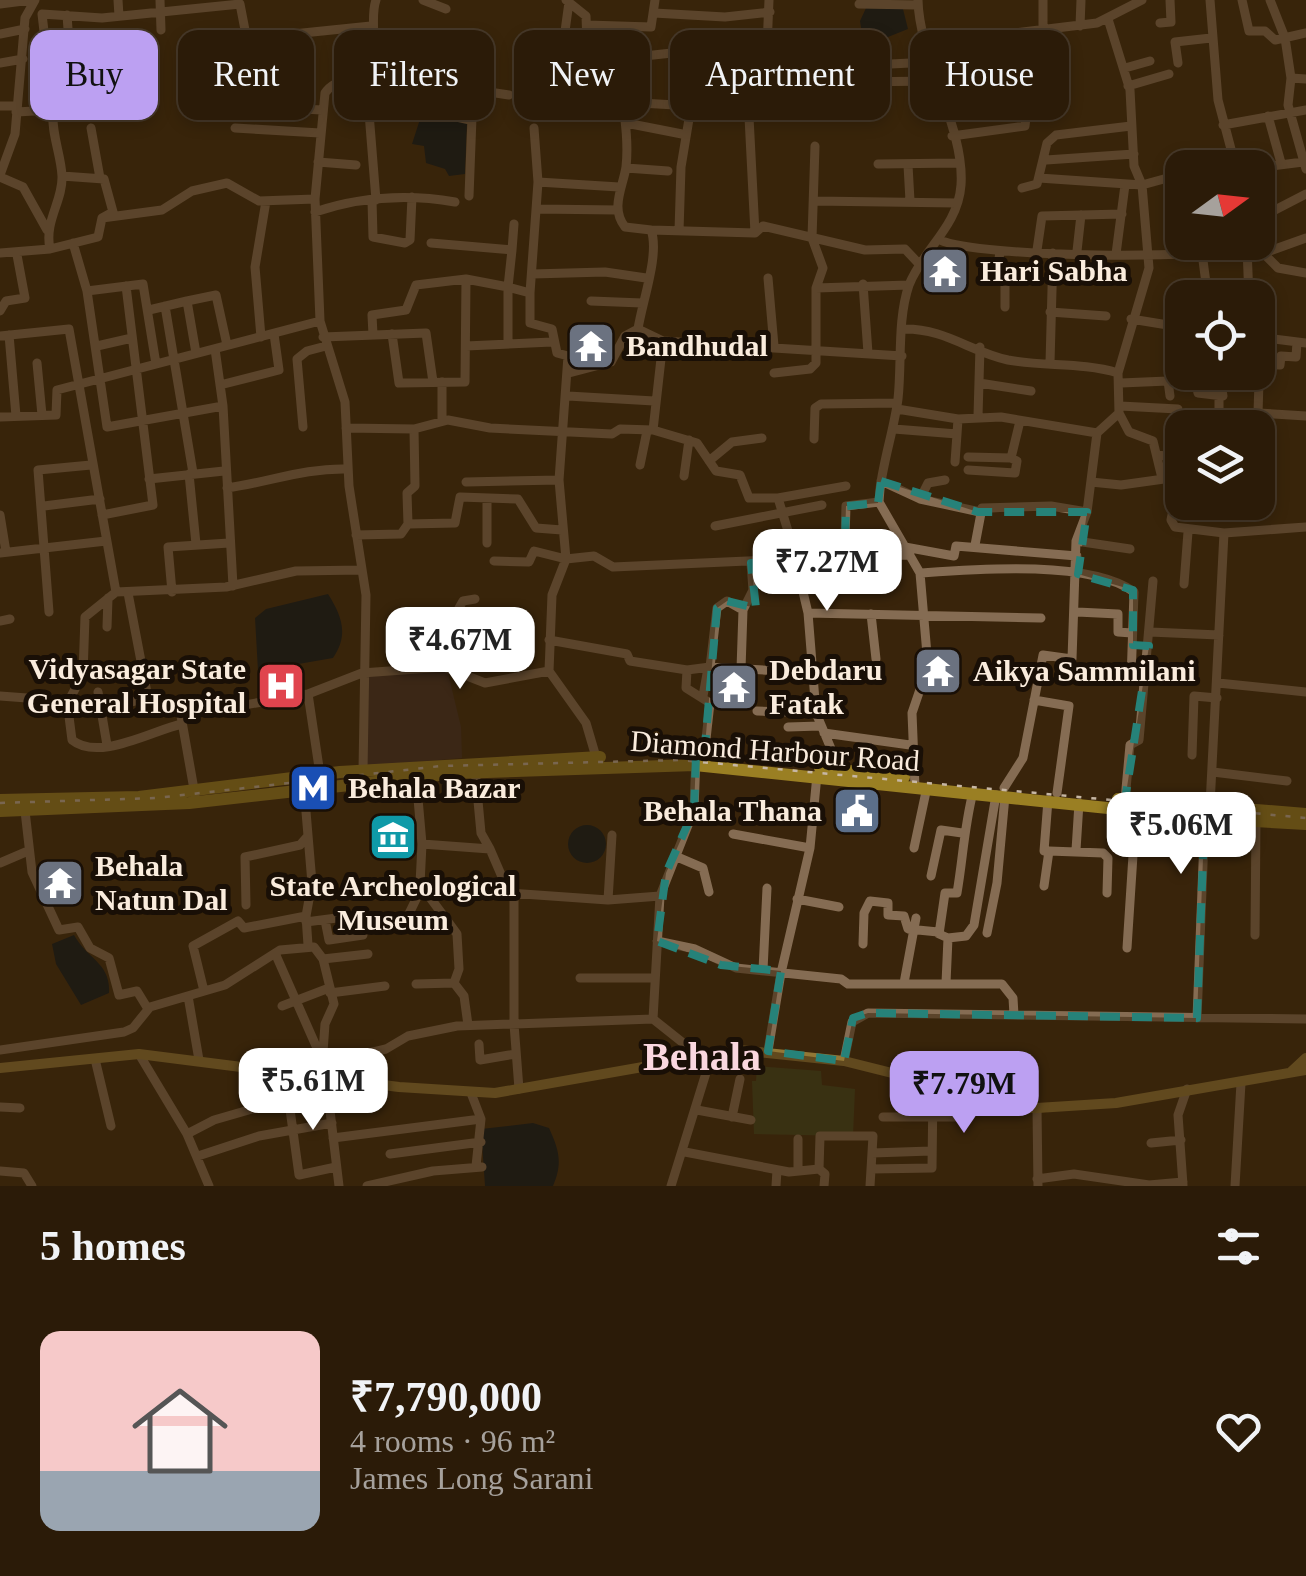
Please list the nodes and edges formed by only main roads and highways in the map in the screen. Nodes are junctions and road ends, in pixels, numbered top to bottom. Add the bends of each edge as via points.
1 (698, 759) junction
2 (475, 767) junction
3 (919, 784) junction
4 (1002, 793) junction
5 (195, 796) junction
6 (1053, 797) junction
7 (0, 800) edge
8 (1207, 810) junction
9 (0, 811) edge
10 (1306, 814) edge
11 (1306, 824) edge
12 (1306, 1058) edge
13 (0, 1068) edge
14 (1306, 1070) edge
15 (1291, 1072) junction

1 - 2 highway, Diamond Harbour Road
1 - 2 highway, Diamond Harbour Road via 596,757
1 - 3 highway, Diamond Harbour Road
1 - 3 highway, Diamond Harbour Road via 840,770
2 - 5 highway, Diamond Harbour Road
2 - 5 highway, Diamond Harbour Road via 320,774
3 - 4 highway, Diamond Harbour Road
3 - 4 highway, Diamond Harbour Road
4 - 6 highway, Diamond Harbour Road
5 - 7 highway, Diamond Harbour Road
5 - 9 highway, Diamond Harbour Road
6 - 8 highway, Diamond Harbour Road
6 - 8 highway, Diamond Harbour Road
8 - 10 highway, Diamond Harbour Road
8 - 11 highway, Diamond Harbour Road
12 - 15 main road
13 - 15 main road via 139,1054 286,1073 326,1070 471,1093 519,1090 697,1054 768,1051 844,1060 974,1102 1037,1108 1116,1102
14 - 15 main road

